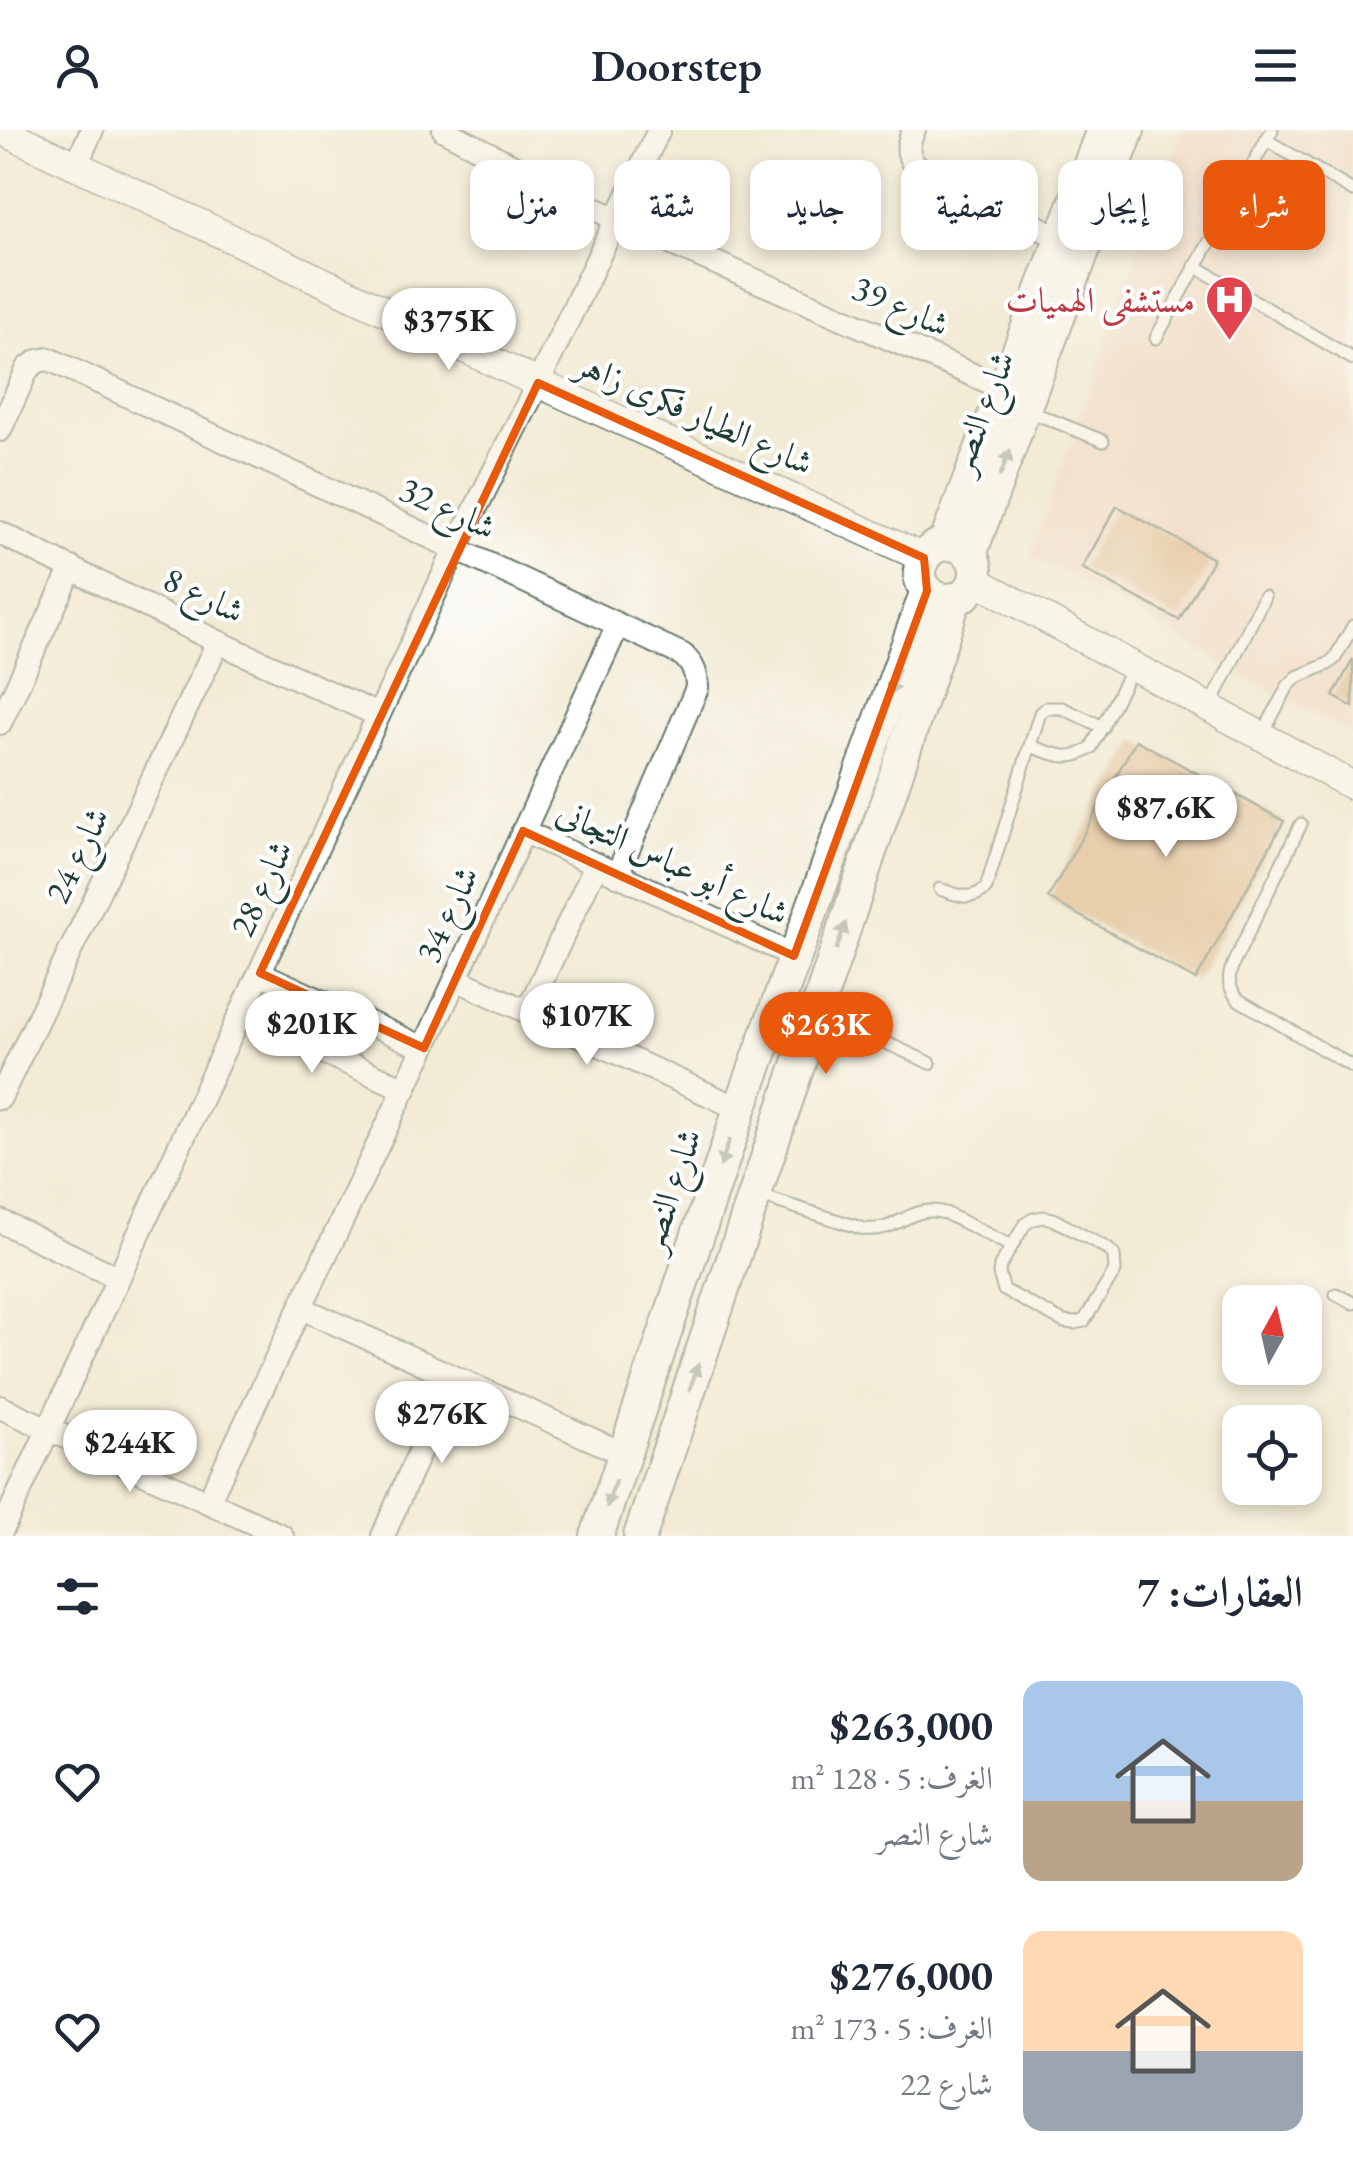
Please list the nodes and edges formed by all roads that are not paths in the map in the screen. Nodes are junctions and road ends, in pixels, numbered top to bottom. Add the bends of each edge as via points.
1 (2, 130) edge
2 (92, 130) edge
3 (659, 130) edge
4 (914, 130) edge
5 (1102, 130) edge
6 (1128, 130) edge
7 (455, 132) edge
8 (1269, 135) edge
9 (645, 160) edge
10 (1091, 160) edge
11 (76, 165) junction
12 (1353, 190) edge
13 (614, 218) edge
14 (614, 226) edge
15 (1058, 236) edge
16 (684, 250) edge
17 (1058, 250) edge
18 (1196, 266) junction
19 (1156, 338) dead end
20 (1353, 359) edge
21 (538, 383) junction
22 (1015, 399) junction
23 (0, 430) edge
24 (1103, 441) dead end
25 (0, 533) edge
26 (455, 550) junction
27 (72, 568) junction
28 (949, 571) junction
29 (1264, 597) dead end
30 (618, 625) junction
31 (1353, 626) edge
32 (218, 642) junction
33 (1133, 667) junction
34 (1209, 708) junction
35 (378, 715) junction
36 (0, 723) edge
37 (1103, 727) junction
38 (1262, 737) junction
39 (1030, 746) junction
40 (1353, 786) edge
41 (1301, 824) dead end
42 (523, 831) junction
43 (606, 870) junction
44 (940, 888) dead end
45 (794, 956) junction
46 (260, 973) junction
47 (456, 979) junction
48 (815, 1010) junction
49 (526, 1012) junction
50 (241, 1014) junction
51 (424, 1048) junction
52 (930, 1063) dead end
53 (1353, 1067) edge
54 (2, 1088) edge
55 (404, 1089) junction
56 (740, 1109) junction
57 (756, 1194) junction
58 (0, 1221) edge
59 (1011, 1246) junction
60 (690, 1255) junction
61 (731, 1270) junction
62 (118, 1278) junction
63 (1336, 1294) dead end
64 (1353, 1302) edge
65 (301, 1308) junction
66 (452, 1376) junction
67 (0, 1407) edge
68 (48, 1429) junction
69 (624, 1454) junction
70 (208, 1502) junction
71 (0, 1534) edge
72 (282, 1536) edge
73 (383, 1536) edge
74 (597, 1536) edge
75 (640, 1536) edge

1 - 11 street, شارع الطيار فكرى زاهر
2 - 11 street
3 - 9 street, شارع 28
4 - 15 street via 908,147 914,166
5 - 10 main road, شارع النصر
6 - 22 main road, شارع النصر
7 - 13 street, شارع 39
8 - 12 lane
8 - 18 lane
11 - 21 street, شارع الطيار فكرى زاهر
14 - 21 street, شارع 28
16 - 22 street, شارع 39
17 - 22 main road, شارع النصر
18 - 19 lane
18 - 20 lane
21 - 26 street, شارع 28
21 - 28 street, شارع الطيار فكرى زاهر
22 - 24 lane
22 - 28 main road, شارع النصر
23 - 26 street, شارع 32 via 28,368 49,359
25 - 27 street, شارع 8
26 - 30 street, شارع 32
26 - 35 street, شارع 28
27 - 32 street, شارع 8
27 - 36 street
28 - 33 street, شارع الطيار فكرى زاهر
28 -> 45 main road, شارع النصر
48 -> 28 main road, شارع النصر
29 - 34 lane
30 - 42 street, شارع 34
30 - 43 street, شارع 32 via 683,655 698,688
31 - 38 lane via 1335,658 1288,686
32 - 35 street, شارع 8
32 - 54 street, شارع 24
33 - 34 street, شارع الطيار فكرى زاهر
33 - 37 lane
34 - 38 street, شارع الطيار فكرى زاهر
35 - 46 street, شارع 28
37 - 39 lane via 1082,755 1058,756
37 - 39 lane via 1062,708 1046,708
38 - 40 street, شارع الطيار فكرى زاهر
39 - 44 lane via 986,888 970,897
41 - 53 lane via 1229,983 1238,1000
42 - 43 street, شارع أبو عباس التجانى
42 - 47 street, شارع 34
43 - 45 street, شارع أبو عباس التجانى
43 - 49 street, شارع 32
45 - 56 main road, شارع النصر
46 - 50 street, شارع 28
46 - 51 street
47 - 49 street
47 - 51 street, شارع 34
48 - 52 lane
48 - 57 main road, شارع النصر
49 - 56 street
50 - 55 street
50 - 62 street, شارع 28
51 - 55 street, شارع 34
55 - 65 street, شارع 34
56 -> 60 main road, شارع النصر
57 - 59 lane via 864,1229 889,1228 913,1213 945,1212
57 - 61 main road, شارع النصر
58 - 62 street
59 - 59 lane via 998,1274 1004,1290 1064,1322 1084,1321 1115,1271 1108,1250 1043,1217 1025,1224
60 - 61 main road
60 - 69 main road, شارع النصر
75 -> 61 main road, شارع النصر
62 - 68 street, شارع 28
63 - 64 lane
65 - 66 street
65 - 70 street, شارع 34
66 - 69 street
66 - 73 street
67 - 68 street
68 - 70 street
68 - 71 street, شارع 28
69 -> 74 main road, شارع النصر
70 - 72 street

